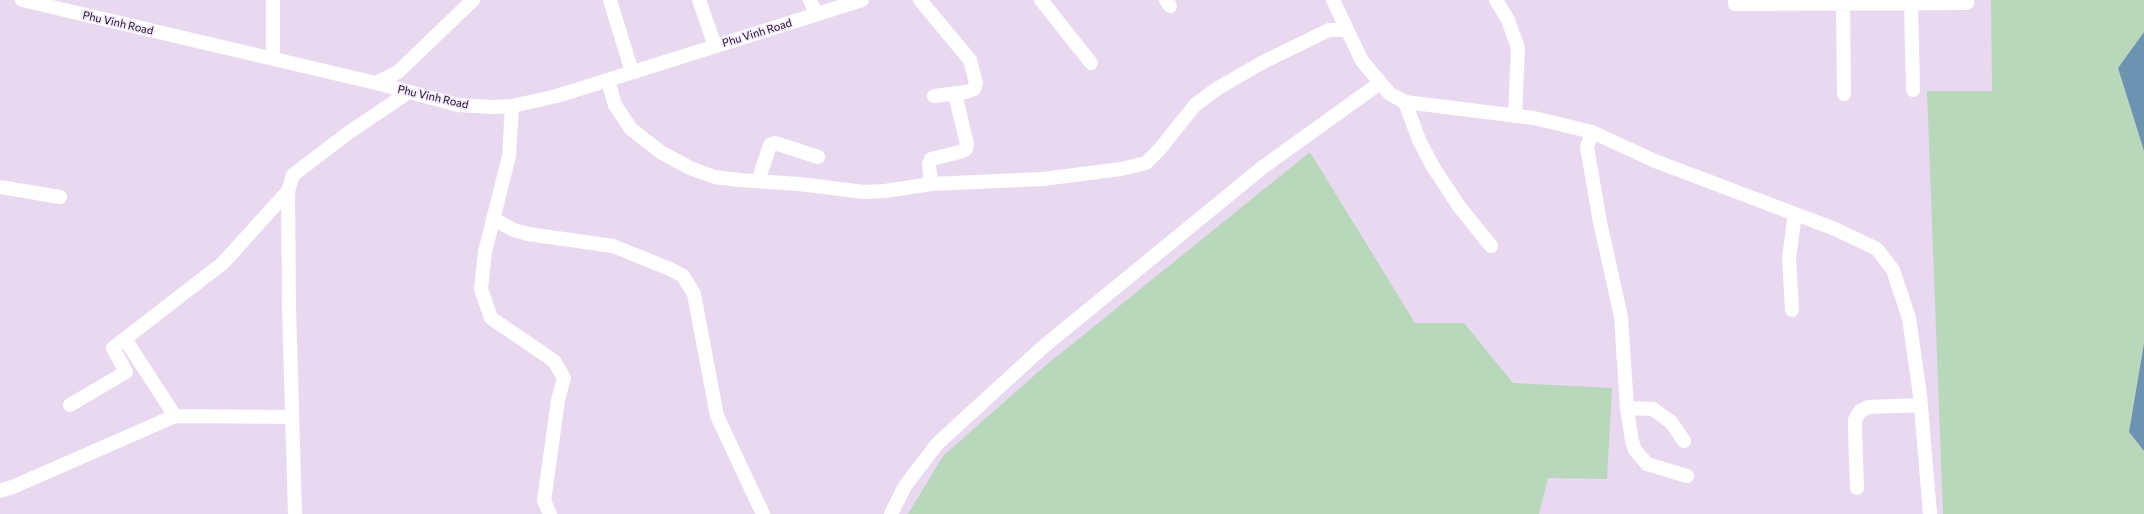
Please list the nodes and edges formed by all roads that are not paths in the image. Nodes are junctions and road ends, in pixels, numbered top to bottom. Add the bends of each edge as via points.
1 (22, 0) edge
2 (273, 0) edge
3 (610, 0) edge
4 (699, 0) edge
5 (810, 0) edge
6 (862, 0) edge
7 (920, 0) edge
8 (1041, 0) edge
9 (1333, 0) edge
10 (1496, 0) edge
11 (1735, 0) edge
12 (1967, 0) edge
13 (1867, 1) edge
14 (465, 3) edge
15 (1843, 3) junction
16 (1911, 3) junction
17 (816, 14) junction
18 (1346, 30) junction
19 (715, 46) junction
20 (273, 59) junction
21 (1091, 63) dead end
22 (632, 72) junction
23 (608, 80) junction
24 (376, 83) junction
25 (1380, 83) junction
26 (1913, 90) dead end
27 (409, 92) junction
28 (955, 94) junction
29 (1844, 94) dead end
30 (934, 96) dead end
31 (1405, 102) junction
32 (512, 106) junction
33 (1516, 116) junction
34 (1592, 132) junction
35 (818, 157) dead end
36 (758, 181) junction
37 (931, 184) junction
38 (0, 187) edge
39 (288, 191) junction
40 (60, 197) dead end
41 (1795, 214) junction
42 (493, 219) junction
43 (1491, 246) dead end
44 (1792, 310) dead end
45 (125, 339) junction
46 (70, 404) dead end
47 (1921, 404) junction
48 (1627, 408) junction
49 (174, 416) junction
50 (292, 417) junction
51 (1684, 441) dead end
52 (1687, 476) dead end
53 (1856, 488) dead end
54 (0, 491) edge
55 (295, 514) edge
56 (550, 514) edge
57 (763, 514) edge
58 (891, 514) edge
59 (1930, 514) edge

1 - 20 street, Phu Vinh Road
2 - 20 street
3 - 22 street
4 - 19 street
5 - 17 street
6 - 17 street, Phu Vinh Road
7 - 28 street via 970,60 976,83 974,88
8 - 21 street
9 - 18 street
10 - 33 street via 1508,20 1518,48
11 - 15 street via 1735,4
12 - 16 street via 1967,3
13 - 15 street
13 - 16 street
14 - 24 street via 398,72
15 - 29 street
16 - 26 street
17 - 19 street, Phu Vinh Road
18 - 25 street via 1362,61
18 - 37 street via 1329,30 1265,61 1218,88 1195,106 1146,163 1121,169 1042,179
19 - 22 street, Phu Vinh Road
20 - 24 street, Phu Vinh Road
22 - 23 street, Phu Vinh Road
23 - 32 street, Phu Vinh Road via 557,96
23 - 36 street via 615,105 632,129 662,152 690,168 715,177
24 - 27 street, Phu Vinh Road
25 - 31 street via 1390,94
25 - 58 street via 1263,167 1042,348 937,444 905,486
27 - 32 street, Phu Vinh Road via 458,105 492,108
27 - 39 street via 348,133 293,175
28 - 30 street
28 - 37 street via 968,144 966,149 960,152 931,159
31 - 33 street
31 - 43 street via 1419,140 1432,165 1458,205
32 - 42 street via 509,156
33 - 34 street
34 - 41 street via 1655,161
34 - 48 street via 1587,147 1621,317
35 - 36 street via 775,143 770,145
36 - 37 street via 864,192
38 - 40 street
39 - 45 street via 223,263
39 - 50 street
41 - 44 street via 1789,258
41 - 47 street via 1877,249 1893,270 1909,318
42 - 56 street via 485,252 481,289 491,318 554,361 564,378 558,400 544,501
42 - 57 street via 528,234 613,246 683,276 694,294 716,416
45 - 46 street via 113,348 126,372
45 - 49 street
47 - 53 street via 1869,407 1860,411 1855,420
47 - 59 street
48 - 51 street via 1653,409 1671,422
48 - 52 street via 1632,441 1643,460
49 - 50 street
49 - 54 street
50 - 55 street

